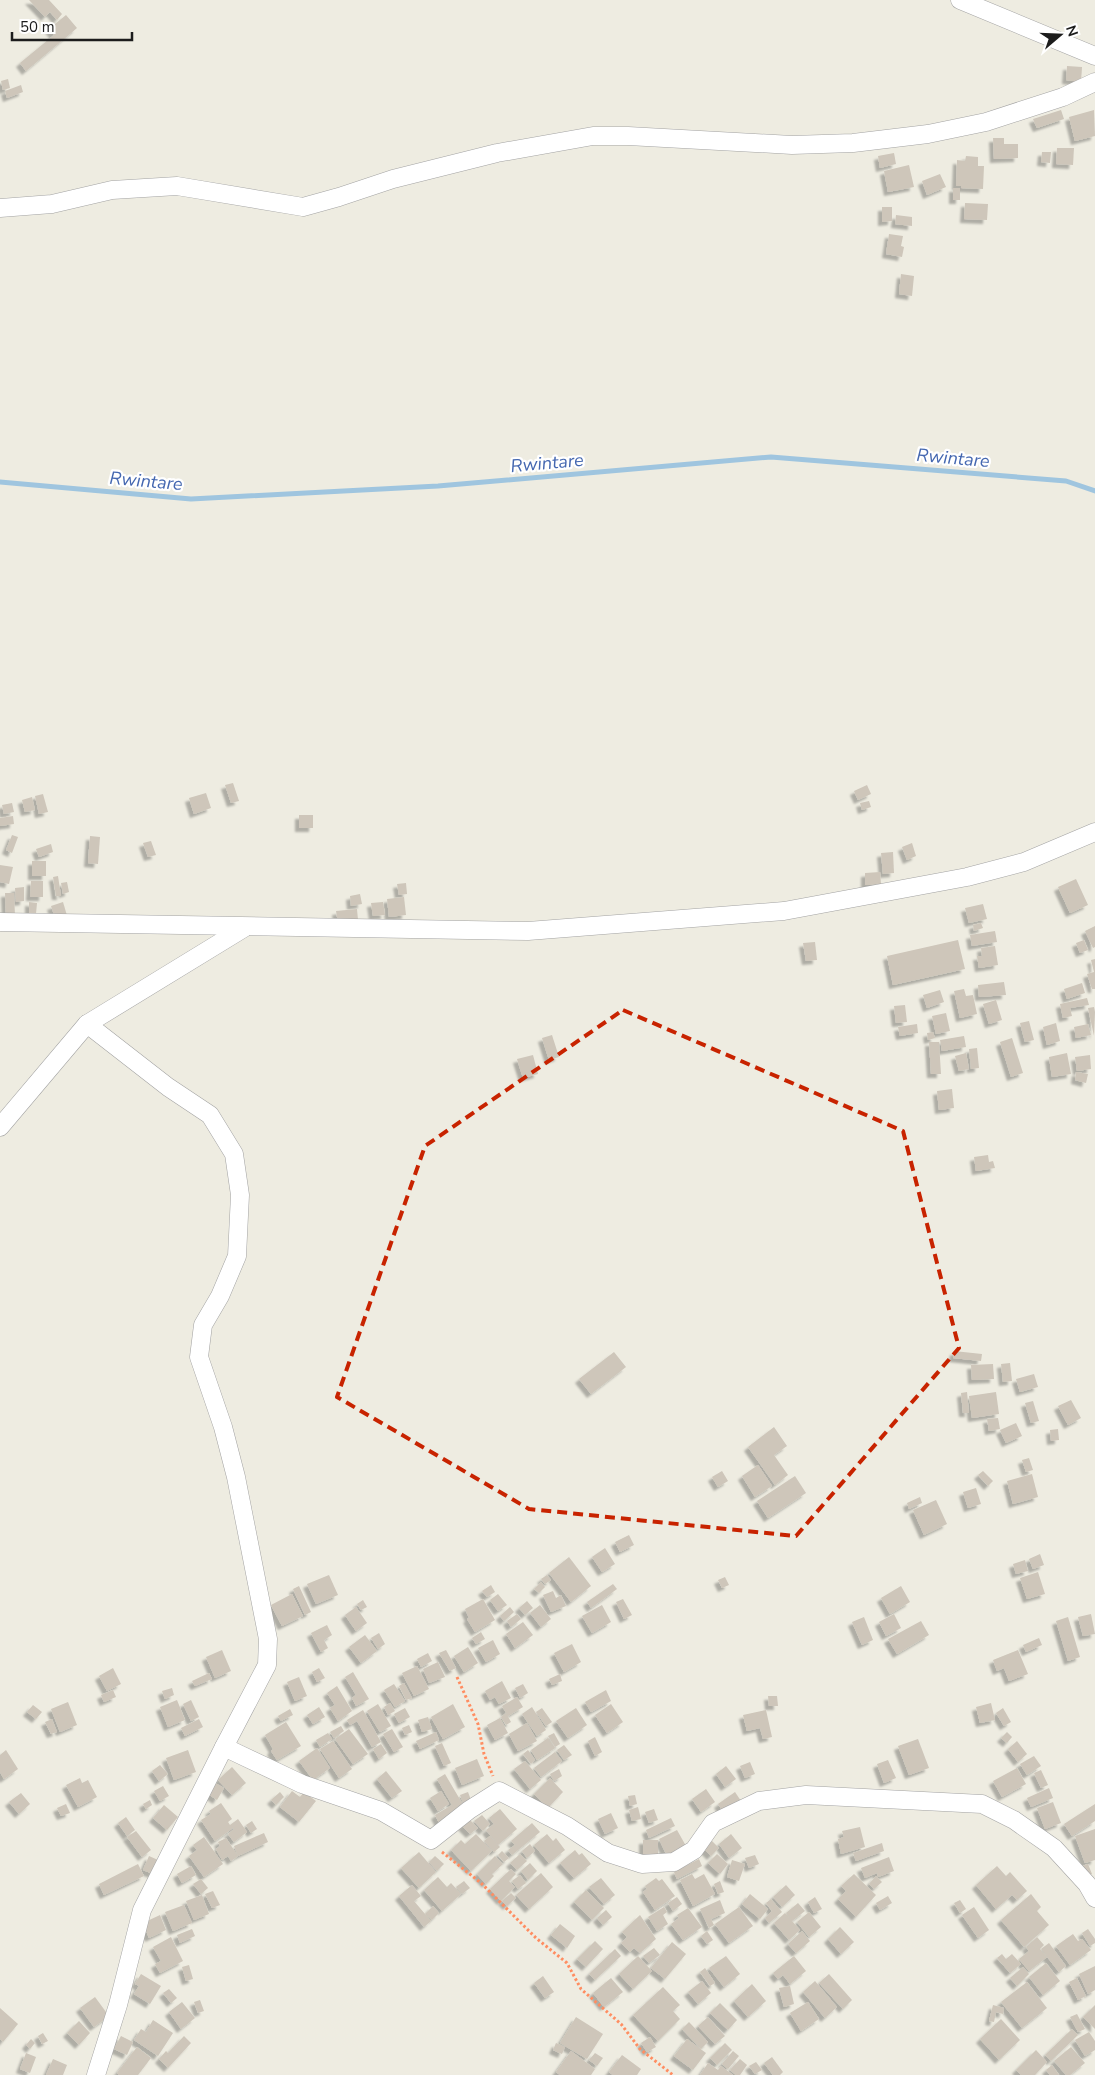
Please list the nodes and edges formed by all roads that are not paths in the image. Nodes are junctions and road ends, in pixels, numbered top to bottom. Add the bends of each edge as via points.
1 (960, 0) edge
2 (1095, 56) edge
3 (1095, 82) edge
4 (0, 208) edge
5 (1094, 836) edge
6 (0, 922) edge
7 (244, 928) junction
8 (87, 1024) junction
9 (0, 1127) edge
10 (224, 1747) junction
11 (1095, 1898) edge
12 (96, 2075) edge

1 - 2 street
3 - 4 street via 1063,97 986,122 928,134 853,143 792,145 593,136 497,154 393,179 303,207 177,186 112,190 52,204
5 - 7 street via 1024,862 968,877 784,911 528,931
6 - 7 street
7 - 8 street
8 - 9 street
8 - 10 street via 168,1088 210,1115 234,1154 240,1195 237,1256 203,1325 199,1357 223,1426 236,1477 268,1638 268,1665
10 - 11 street via 302,1784 381,1811 431,1840 499,1790 567,1826 608,1853 642,1864 674,1862 694,1850 713,1823 759,1801 806,1795 982,1804 1014,1820 1054,1848 1087,1884
10 - 12 street via 142,1910

